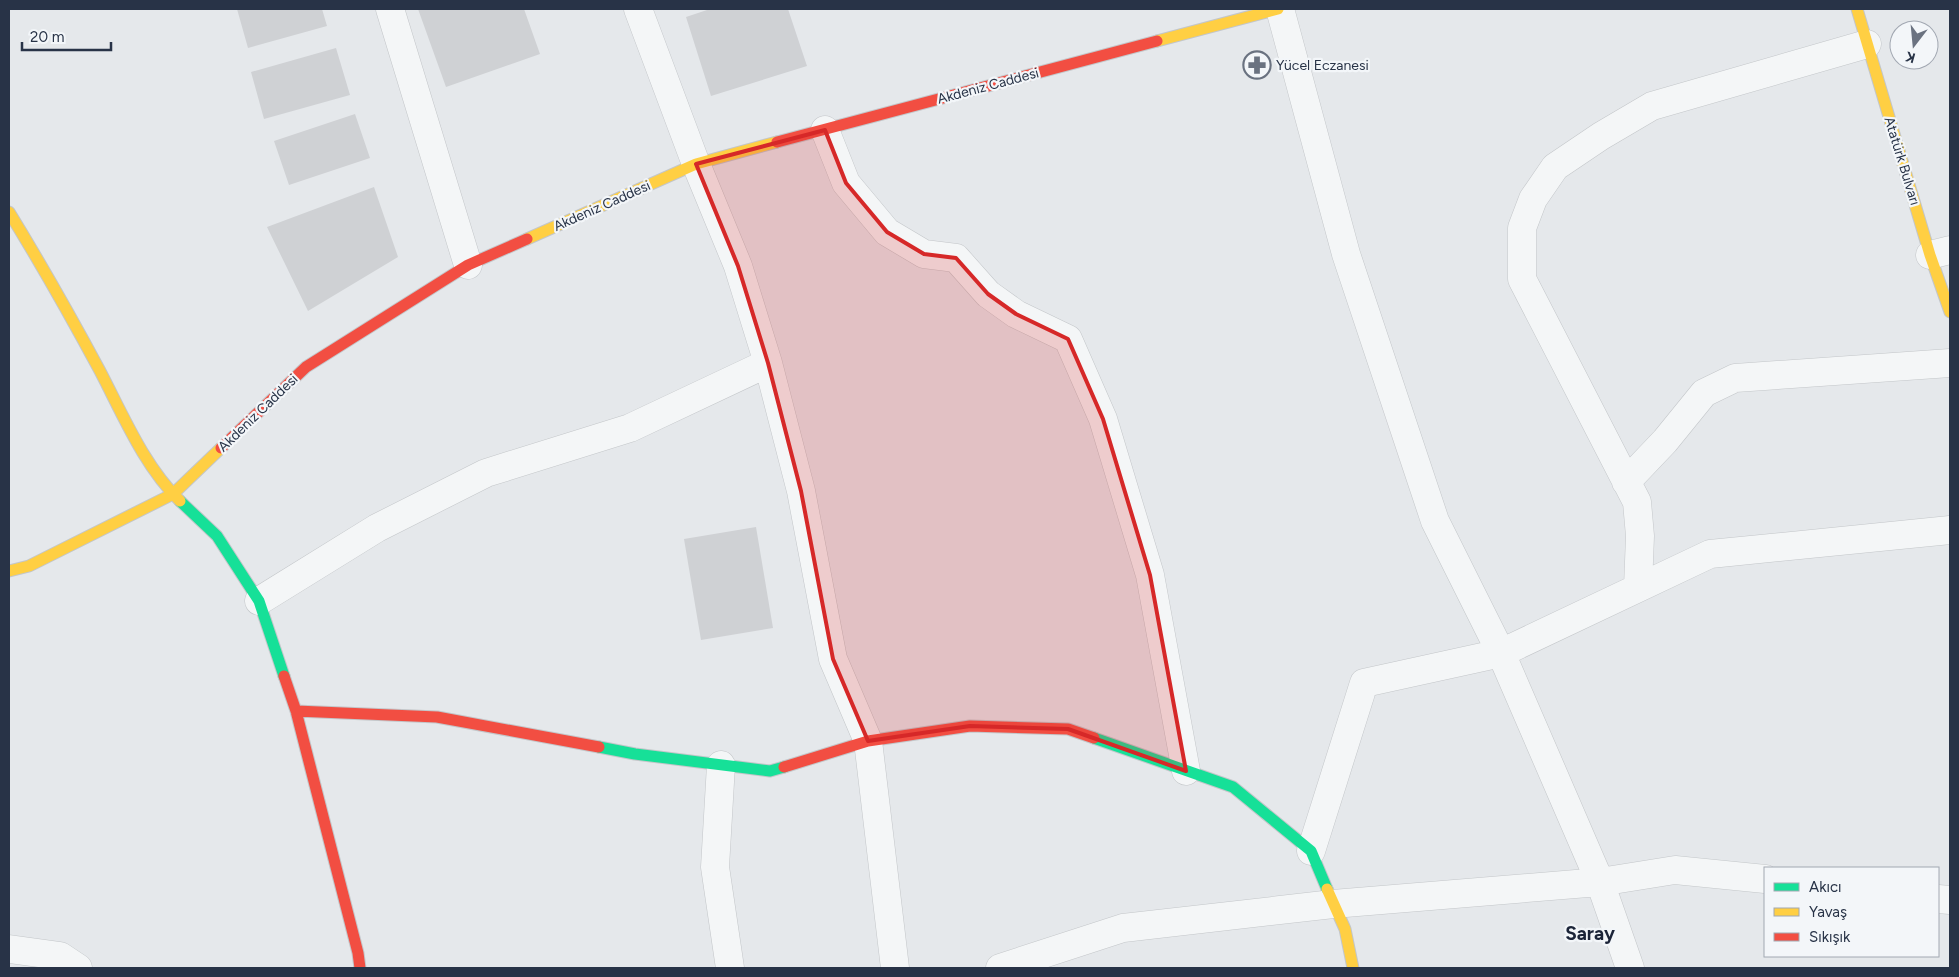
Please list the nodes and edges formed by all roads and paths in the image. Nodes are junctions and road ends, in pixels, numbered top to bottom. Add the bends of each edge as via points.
1 (390, 9) edge
2 (638, 9) edge
3 (1279, 9) edge
4 (1857, 9) edge
5 (1867, 44) junction
6 (825, 130) junction
7 (696, 164) junction
8 (9, 212) edge
9 (1940, 253) edge
10 (468, 265) junction
11 (1950, 312) edge
12 (768, 363) junction
13 (1950, 363) edge
14 (1626, 482) junction
15 (174, 494) junction
16 (1950, 530) edge
17 (9, 571) edge
18 (1638, 587) junction
19 (259, 601) junction
20 (1501, 653) junction
21 (296, 711) junction
22 (868, 741) junction
23 (721, 765) junction
24 (1186, 771) junction
25 (1311, 851) junction
26 (1764, 879) edge
27 (1600, 882) junction
28 (1333, 904) junction
29 (9, 949) edge
30 (78, 968) edge
31 (360, 968) edge
32 (730, 968) edge
33 (896, 968) edge
34 (1000, 968) edge
35 (1353, 968) edge
36 (1630, 968) edge

1 - 10 street
2 - 7 street
3 - 6 street, Akdeniz Caddesi
3 - 20 street via 1346,254 1435,521
4 - 5 street, Atatürk Bulvarı
5 - 9 street, Atatürk Bulvarı
5 - 14 street via 1652,106 1554,167 1533,199 1522,228 1522,279
6 - 7 street, Akdeniz Caddesi
6 - 24 street via 846,183 887,232 924,254 956,258 988,294 1016,314 1068,339 1103,420 1150,575
7 - 10 street, Akdeniz Caddesi
7 - 12 street via 738,266
8 - 15 street via 58,293 144,454
9 - 11 street, Atatürk Bulvarı
10 - 15 street, Akdeniz Caddesi via 306,367
12 - 19 street via 630,428 486,473 377,528
12 - 22 street via 802,491 833,659
13 - 14 street via 1735,378 1704,393
14 - 18 street via 1636,502 1640,536
15 - 17 street, Akdeniz Caddesi via 29,566
15 - 19 street via 217,536
16 - 18 street via 1710,554
18 - 20 street
19 - 21 street
20 - 25 street via 1364,683
20 - 27 street
21 - 23 street via 437,718 635,754
21 - 31 street
22 - 23 street via 770,771
22 - 24 street via 970,726 1068,729
22 - 33 street
23 - 32 street via 715,867
24 - 25 street via 1233,787
25 - 28 street
26 - 27 street via 1675,870
27 - 28 street
27 - 36 street
28 - 34 street via 1123,928
28 - 35 street via 1345,929
29 - 30 street via 60,956

